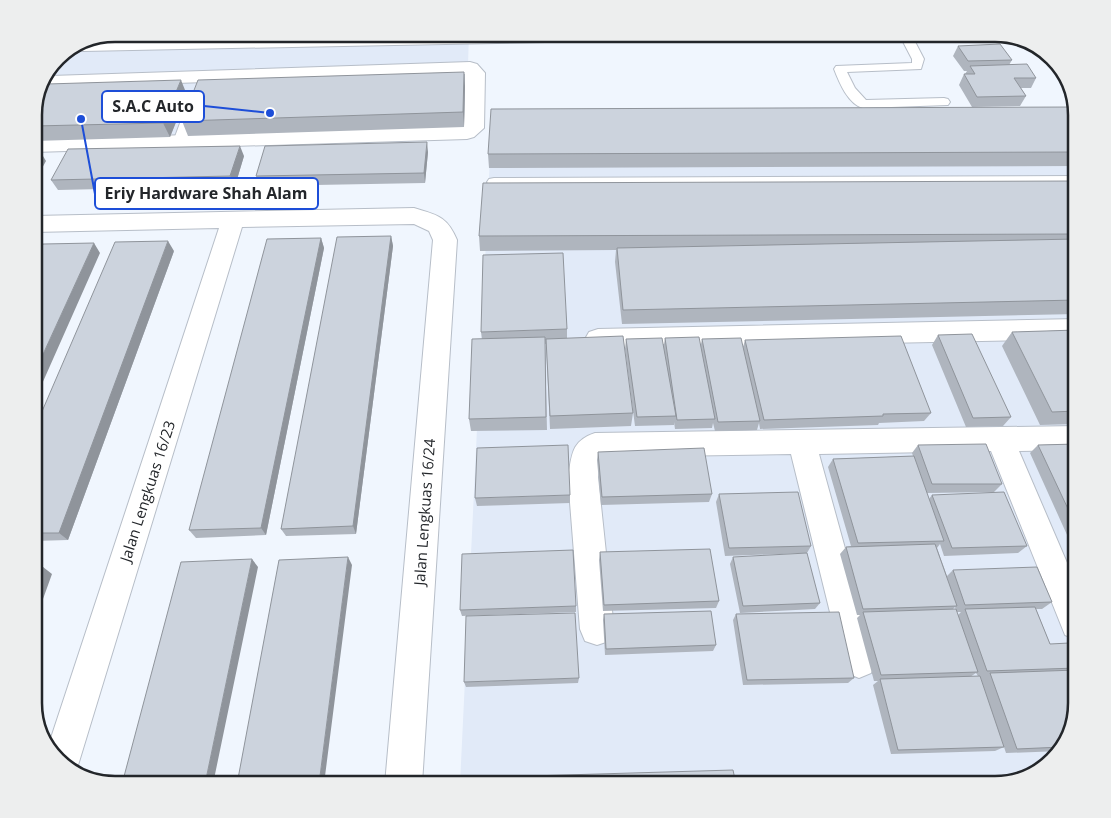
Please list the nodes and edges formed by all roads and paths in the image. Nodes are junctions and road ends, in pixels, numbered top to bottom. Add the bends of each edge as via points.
1 (159, 42) edge
2 (215, 42) edge
3 (909, 42) edge
4 (95, 45) edge
5 (51, 82) edge
6 (199, 86) junction
7 (944, 102) dead end
8 (180, 142) junction
9 (43, 146) edge
10 (1068, 180) edge
11 (494, 182) edge
12 (233, 220) junction
13 (43, 224) edge
14 (1068, 328) edge
15 (598, 339) edge
16 (1068, 438) edge
17 (1000, 439) junction
18 (802, 442) junction
19 (1068, 602) edge
20 (597, 629) dead end
21 (859, 661) dead end
22 (64, 753) edge
23 (405, 776) edge

1 - 4 street
2 - 6 street
3 - 7 lane via 918,66 840,69 844,80 863,104
5 - 6 street
6 - 8 lane
6 - 8 street via 470,68 476,74 474,128 467,133
8 - 9 street
10 - 11 lane
12 - 13 street
12 - 22 street, Jalan Lengkuas 16/23
12 - 23 street, Jalan Lengkuas 16/24 via 414,216 431,220 440,227 444,240
14 - 15 street
16 - 17 street
17 - 18 street
17 - 19 street
18 - 20 street via 595,445 587,452 584,477
18 - 21 street

